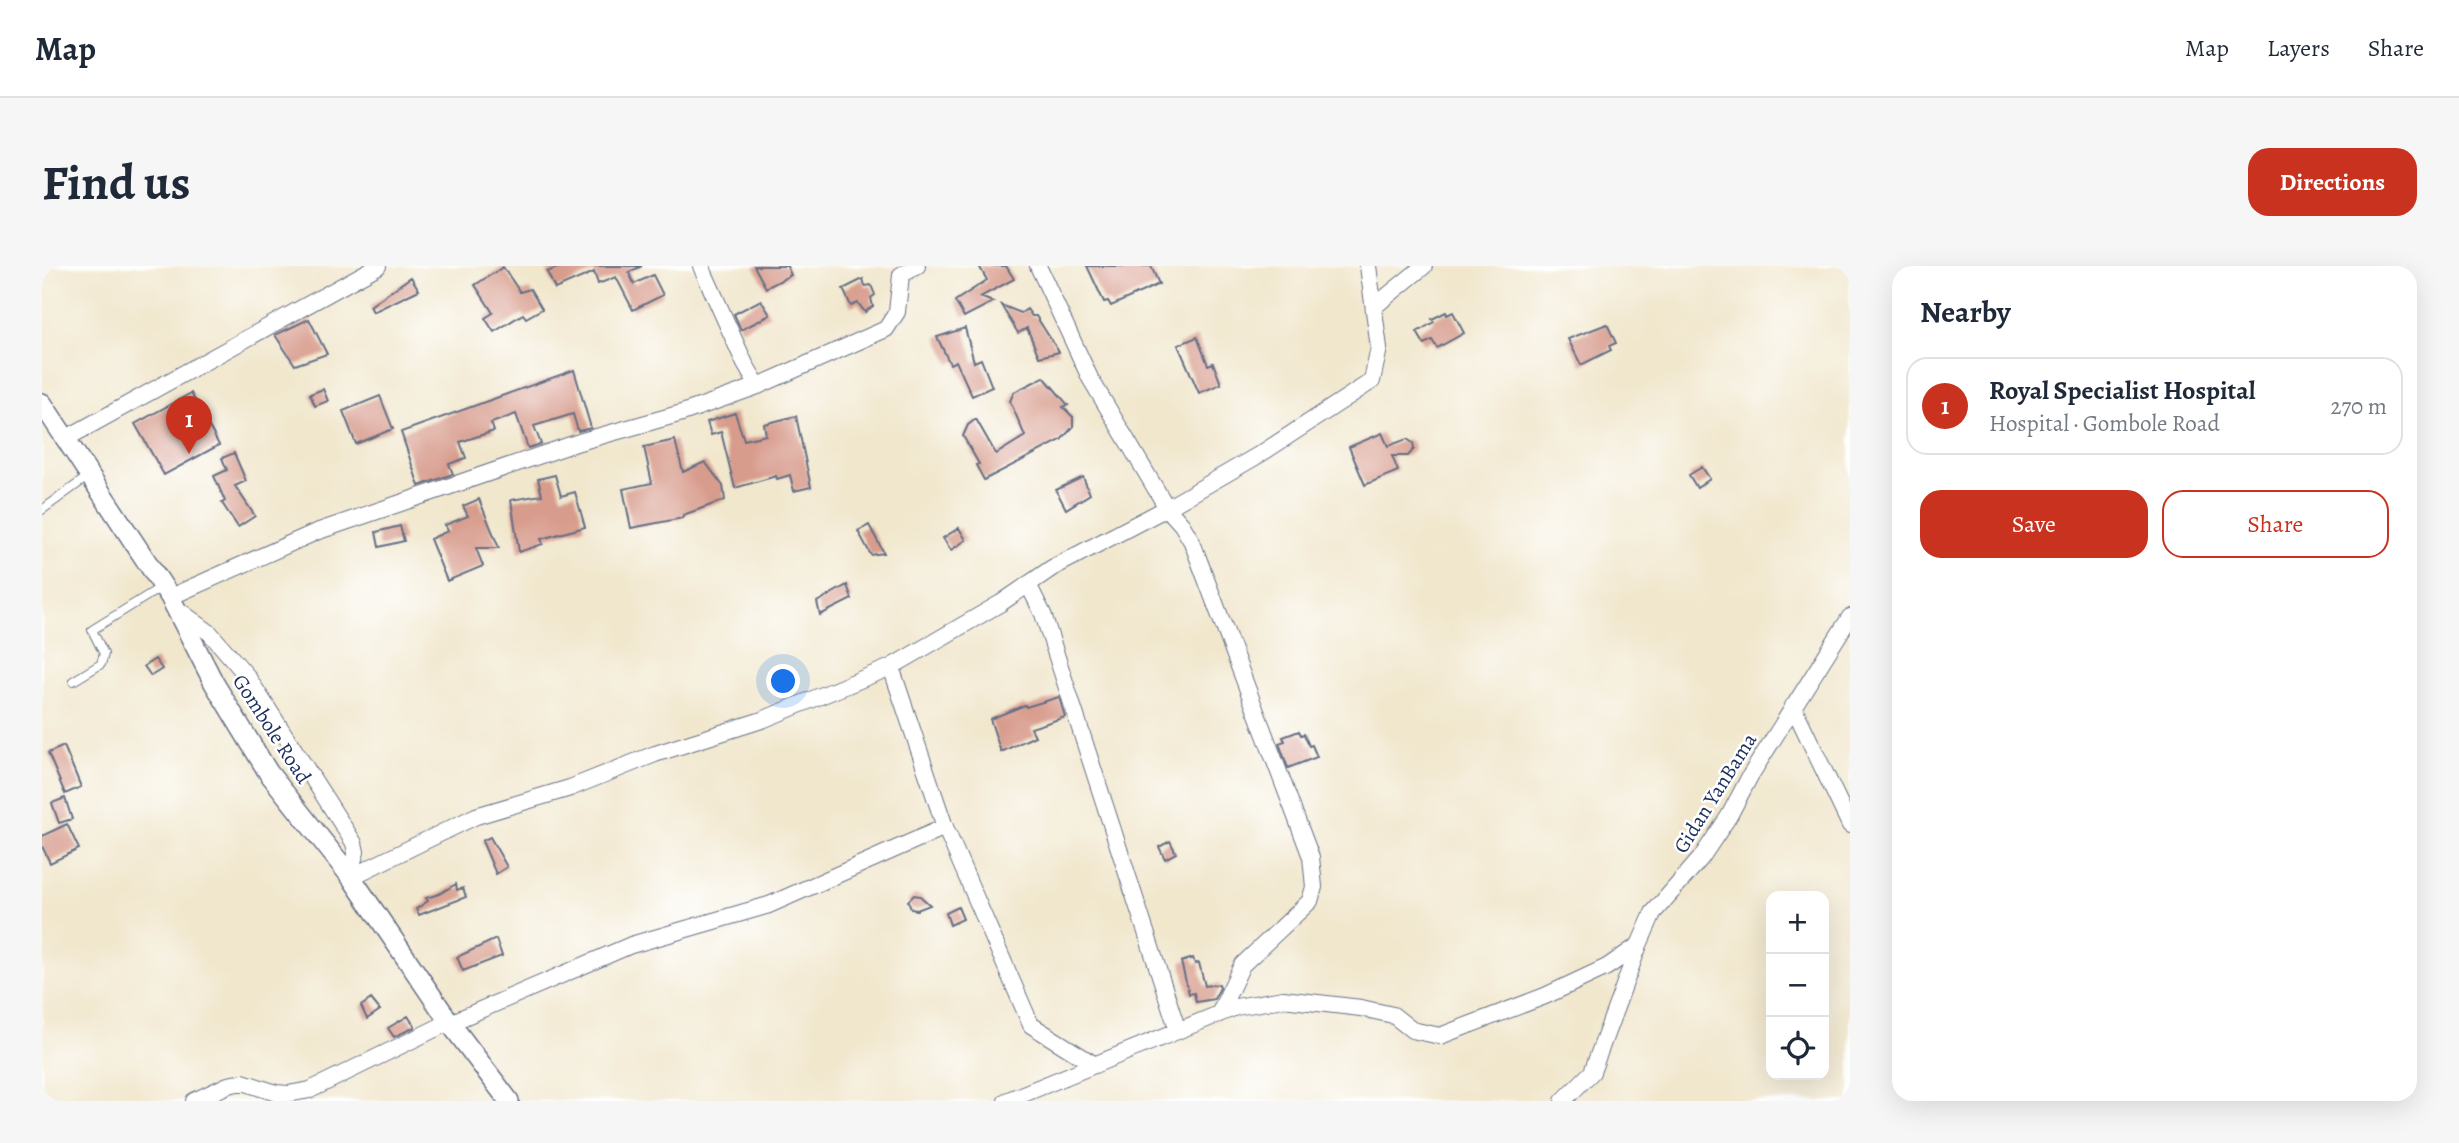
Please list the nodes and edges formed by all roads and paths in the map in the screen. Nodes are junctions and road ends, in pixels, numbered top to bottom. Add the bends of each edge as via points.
1 (377, 266) edge
2 (701, 266) edge
3 (917, 266) edge
4 (1038, 266) edge
5 (1368, 266) edge
6 (1424, 266) edge
7 (1375, 306) junction
8 (758, 386) junction
9 (45, 413) edge
10 (65, 439) junction
11 (90, 475) junction
12 (1167, 508) junction
13 (42, 510) edge
14 (1028, 584) junction
15 (169, 597) junction
16 (1850, 617) edge
17 (891, 667) junction
18 (73, 681) dead end
19 (1793, 706) junction
20 (1850, 825) edge
21 (944, 827) junction
22 (350, 876) junction
23 (1639, 944) junction
24 (1219, 1014) junction
25 (450, 1023) junction
26 (1178, 1031) junction
27 (1095, 1065) junction
28 (194, 1101) edge
29 (509, 1101) edge
30 (1006, 1101) edge
31 (1563, 1101) edge

1 - 10 street
2 - 8 street
3 - 8 street via 901,275 897,312 886,329
4 - 12 street via 1090,379
5 - 7 street
6 - 7 street
7 - 12 street via 1379,348 1372,381
8 - 15 street via 316,532
9 - 10 street, Gombole Road
10 - 11 street, Gombole Road
11 - 13 lane
11 - 15 street, Gombole Road
12 - 14 street
12 - 24 street via 1192,542 1311,857 1314,887 1310,901 1242,965
14 - 17 street
14 - 26 street via 1043,614
15 - 18 lane via 92,630 104,654 101,664
15 - 22 street, Gombole Road via 268,772
15 - 22 street via 210,633 268,707 354,843
16 - 19 street, Gidan YanBama
17 - 21 street
17 - 22 street via 762,720 476,816
19 - 20 street
19 - 23 street, Gidan YanBama via 1729,816 1701,858 1653,914
21 - 25 street via 769,905 631,945
21 - 27 street via 1031,1025
22 - 25 street, Gombole Road
23 - 24 street via 1595,973 1440,1036 1412,1030 1393,1015 1361,1007 1283,999
23 - 31 street, Gidan YanBama via 1592,1072
24 - 26 street
25 - 28 street via 310,1090 276,1093 243,1082
25 - 29 street, Gombole Road
26 - 27 street
27 - 30 street

